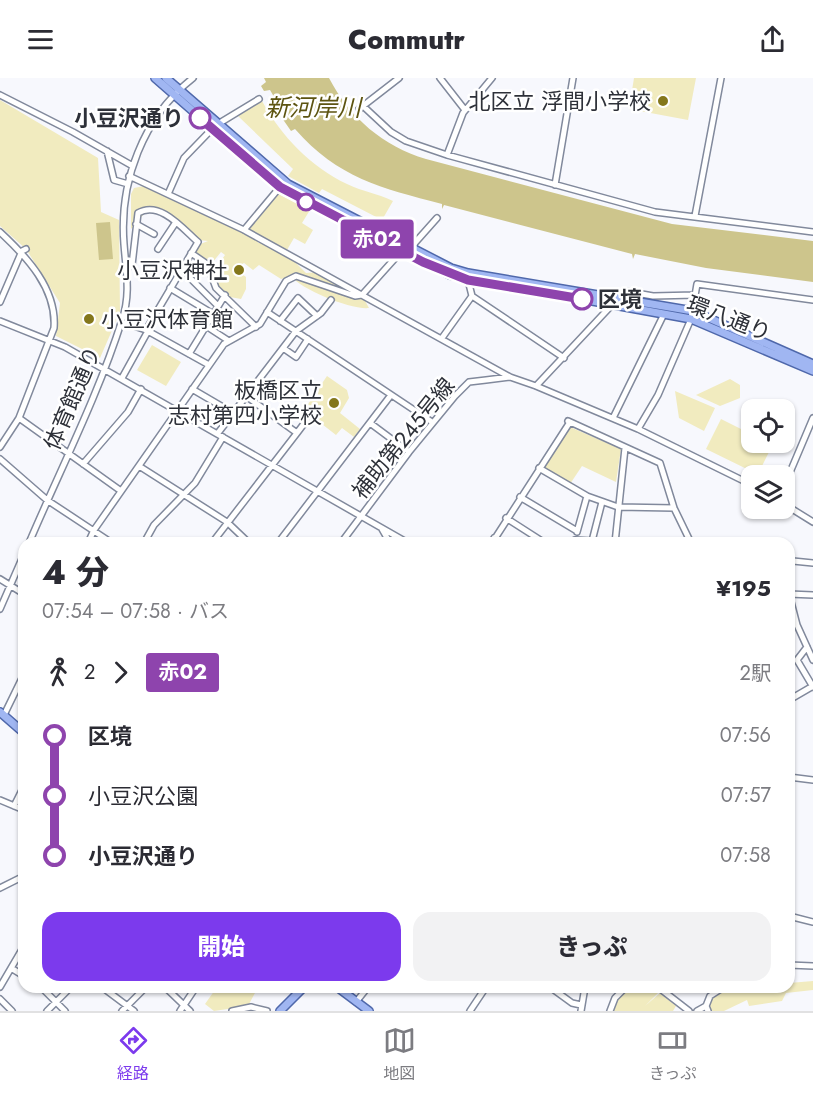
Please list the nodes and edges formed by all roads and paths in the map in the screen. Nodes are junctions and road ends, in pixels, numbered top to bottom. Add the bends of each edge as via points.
1 (155, 78) edge
2 (166, 78) edge
3 (193, 78) edge
4 (399, 78) edge
5 (440, 78) edge
6 (492, 78) edge
7 (573, 78) edge
8 (721, 78) edge
9 (177, 93) junction
10 (0, 95) edge
11 (259, 99) dead end
12 (465, 110) junction
13 (215, 126) junction
14 (107, 152) junction
15 (447, 155) junction
16 (131, 165) junction
17 (129, 176) junction
18 (128, 184) junction
19 (283, 184) junction
20 (555, 185) junction
21 (168, 194) junction
22 (695, 216) junction
23 (437, 218) dead end
24 (176, 222) junction
25 (136, 224) junction
26 (244, 230) junction
27 (0, 232) edge
28 (813, 232) edge
29 (154, 234) dead end
30 (409, 248) junction
31 (158, 249) dead end
32 (24, 250) junction
33 (402, 252) junction
34 (191, 253) junction
35 (127, 268) junction
36 (181, 269) junction
37 (468, 280) junction
38 (170, 288) junction
39 (225, 295) junction
40 (362, 295) junction
41 (695, 295) junction
42 (472, 296) junction
43 (618, 298) junction
44 (331, 300) dead end
45 (813, 300) edge
46 (0, 302) edge
47 (612, 305) junction
48 (218, 306) junction
49 (267, 312) junction
50 (213, 314) junction
51 (664, 314) junction
52 (692, 315) junction
53 (317, 316) junction
54 (0, 321) edge
55 (280, 321) junction
56 (122, 322) junction
57 (206, 326) junction
58 (256, 327) junction
59 (147, 330) junction
60 (296, 331) junction
61 (442, 338) junction
62 (308, 339) junction
63 (48, 340) junction
64 (229, 341) junction
65 (283, 348) junction
66 (189, 354) junction
67 (564, 358) junction
68 (813, 364) edge
69 (209, 365) junction
70 (104, 369) junction
71 (813, 371) edge
72 (510, 377) junction
73 (122, 378) junction
74 (537, 387) junction
75 (141, 389) junction
76 (192, 389) junction
77 (391, 395) junction
78 (246, 396) junction
79 (178, 410) junction
80 (233, 413) junction
81 (19, 418) junction
82 (614, 418) junction
83 (813, 418) edge
84 (306, 421) dead end
85 (432, 422) junction
86 (370, 423) junction
87 (638, 429) junction
88 (297, 433) junction
89 (221, 435) junction
90 (805, 437) junction
91 (813, 442) edge
92 (0, 447) edge
93 (625, 448) junction
94 (409, 452) junction
95 (68, 453) junction
96 (0, 459) edge
97 (83, 464) junction
98 (272, 465) junction
99 (791, 465) edge
100 (139, 466) junction
101 (539, 468) junction
102 (741, 480) edge
103 (121, 491) junction
104 (318, 491) junction
105 (183, 494) junction
106 (587, 496) junction
107 (520, 497) junction
108 (47, 500) junction
109 (602, 502) junction
110 (618, 507) junction
111 (674, 508) junction
112 (795, 511) edge
113 (361, 516) junction
114 (506, 518) junction
115 (227, 522) junction
116 (813, 522) edge
117 (381, 528) junction
118 (94, 530) junction
119 (577, 531) junction
120 (32, 537) edge
121 (91, 537) edge
122 (104, 537) edge
123 (147, 537) edge
124 (216, 537) edge
125 (243, 537) edge
126 (283, 537) edge
127 (345, 537) edge
128 (386, 537) edge
129 (397, 537) edge
130 (495, 537) edge
131 (536, 537) edge
132 (576, 537) edge
133 (593, 537) edge
134 (616, 537) edge
135 (688, 537) edge
136 (795, 561) edge
137 (813, 563) edge
138 (18, 568) edge
139 (0, 579) edge
140 (11, 584) junction
141 (18, 589) edge
142 (795, 594) edge
143 (813, 595) edge
144 (0, 609) edge
145 (795, 620) edge
146 (807, 647) junction
147 (813, 660) edge
148 (18, 685) edge
149 (813, 686) edge
150 (795, 696) edge
151 (2, 714) edge
152 (18, 728) edge
153 (795, 778) edge
154 (813, 780) edge
155 (18, 798) edge
156 (0, 800) edge
157 (14, 806) junction
158 (18, 808) edge
159 (18, 879) edge
160 (0, 888) edge
161 (795, 918) edge
162 (813, 922) edge
163 (18, 956) edge
164 (795, 965) edge
165 (813, 966) edge
166 (11, 968) junction
167 (0, 971) edge
168 (18, 972) edge
169 (7, 976) junction
170 (0, 987) edge
171 (47, 993) edge
172 (65, 993) edge
173 (108, 993) edge
174 (140, 993) edge
175 (170, 993) edge
176 (192, 993) edge
177 (298, 993) edge
178 (345, 993) edge
179 (363, 993) edge
180 (481, 993) edge
181 (558, 993) edge
182 (584, 993) edge
183 (620, 993) edge
184 (666, 993) edge
185 (714, 993) edge
186 (0, 999) edge
187 (56, 1002) junction
188 (356, 1002) junction
189 (182, 1008) edge
190 (581, 1008) edge
191 (124, 1009) edge
192 (707, 1009) edge
193 (12, 1011) edge
194 (47, 1011) edge
195 (65, 1011) edge
196 (134, 1011) edge
197 (190, 1011) edge
198 (232, 1011) edge
199 (267, 1011) edge
200 (280, 1011) edge
201 (369, 1011) edge
202 (470, 1011) edge
203 (610, 1011) edge
204 (689, 1011) edge
205 (697, 1011) edge

1 - 9 main road, 環八通り
2 - 9 main road, 環八通り
3 - 9 street, 体育館通り
4 - 15 street via 361,108 399,137
5 - 12 street
6 - 12 street
7 - 20 street
8 - 22 street
9 - 13 main road, 環八通り
9 - 16 street, 体育館通り via 155,121
10 - 14 street
11 - 13 street
12 - 15 street
13 - 19 main road, 環八通り
13 - 21 street via 184,158
14 - 16 street
14 - 18 street via 114,180
15 - 20 street
16 - 17 street, 体育館通り
17 - 18 street, 体育館通り
17 - 21 street
18 - 35 street, 体育館通り via 124,232
19 - 26 street
19 - 30 main road, 環八通り
19 - 33 main road, 環八通り
20 - 22 street via 655,212
21 - 26 street
22 - 28 street
23 - 30 street
24 - 25 street via 156,210 143,210 138,213
24 - 31 street
24 - 34 street via 198,243
25 - 29 street
25 - 35 street via 132,265
26 - 40 street
27 - 32 street
30 - 33 street
30 - 43 main road, 環八通り via 468,273
32 - 46 street
32 - 63 street via 52,300 54,328
33 - 37 main road, 環八通り
33 - 40 street
34 - 36 street
34 - 39 street via 207,264 216,288
35 - 56 street, 体育館通り via 127,303
36 - 38 street
36 - 48 street
37 - 42 street
37 - 47 main road, 環八通り
38 - 50 street
38 - 59 street
39 - 48 street
39 - 58 street
40 - 49 street via 292,277
40 - 61 street
41 - 43 street via 653,296 627,291
41 - 45 street via 697,284 708,284
41 - 52 street
42 - 61 street
42 - 67 street
43 - 47 street
43 - 52 main road, 環八通り
44 - 53 street
47 - 51 main road, 環八通り
47 - 67 street
48 - 50 street
49 - 55 street
49 - 58 street
50 - 57 street
51 - 52 main road, 環八通り
51 - 82 street
52 - 68 main road, 環八通り
52 - 71 main road, 環八通り
52 - 87 street via 658,395
53 - 55 street via 298,298
53 - 60 street
54 - 63 street
55 - 60 street
56 - 59 street
56 - 70 street, 体育館通り
57 - 64 street
57 - 66 street
58 - 64 street
59 - 66 street
59 - 73 street
60 - 62 street
60 - 65 street
61 - 72 street
62 - 65 street via 296,357
62 - 77 street
63 - 70 street
63 - 81 street
64 - 69 street
65 - 78 street
66 - 69 street
67 - 74 street
69 - 76 street
70 - 73 street
70 - 95 street, 体育館通り
72 - 74 street, 補助第245号線
72 - 85 street, 補助第245号線 via 469,382
73 - 75 street
74 - 82 street, 補助第245号線
75 - 79 street
75 - 97 street via 128,412
76 - 79 street
76 - 80 street
77 - 85 street
77 - 86 street
78 - 80 street
78 - 88 street
79 - 89 street
79 - 100 street
80 - 89 street
81 - 92 street
81 - 95 street
82 - 87 street, 補助第245号線
83 - 90 street
84 - 88 street
85 - 94 street, 補助第245号線
86 - 94 street
86 - 104 street
87 - 102 street, 補助第245号線
88 - 98 street
89 - 98 street
89 - 105 street via 195,483
90 - 91 street
90 - 99 street
93 - 101 street via 569,422
93 - 110 street
93 - 111 street via 660,463
94 - 113 street, 補助第245号線
95 - 97 street
95 - 108 street, 体育館通り
96 - 108 street
97 - 103 street
98 - 104 street
98 - 115 street
100 - 103 street
100 - 105 street
101 - 106 street
101 - 107 street
103 - 118 street
104 - 113 street
104 - 126 street
105 - 115 street
105 - 123 street
106 - 109 street
106 - 119 street
107 - 114 street
107 - 119 street
108 - 118 street
108 - 120 street, 体育館通り
109 - 110 street
109 - 133 street
110 - 111 street
110 - 134 street
111 - 135 street
112 - 116 street
113 - 117 street
113 - 127 street, 補助第245号線
114 - 130 street
114 - 131 street
115 - 124 street
115 - 125 street
117 - 128 street
117 - 129 street
118 - 121 street
118 - 122 street
119 - 132 street
136 - 137 street
138 - 140 street
139 - 140 street
140 - 141 street
140 - 144 street
142 - 143 street
145 - 146 street
146 - 147 street
146 - 149 street via 797,660
148 - 151 street
149 - 150 street
151 - 152 main road
153 - 154 street
155 - 157 street
156 - 157 street
157 - 158 street
159 - 160 street
161 - 162 street
163 - 166 street
164 - 165 street
166 - 168 street
166 - 169 street
167 - 169 street
169 - 170 street
171 - 187 street
172 - 187 street
173 - 191 street
174 - 191 street
175 - 189 street
176 - 189 street
177 - 200 main road
178 - 188 main road
179 - 188 street
180 - 202 street
181 - 190 street
182 - 190 street
183 - 203 street
184 - 204 street
185 - 192 street
186 - 193 street
187 - 194 street
187 - 195 street
188 - 201 main road
189 - 197 street
191 - 196 street
192 - 205 street
198 - 199 street via 251,1007

